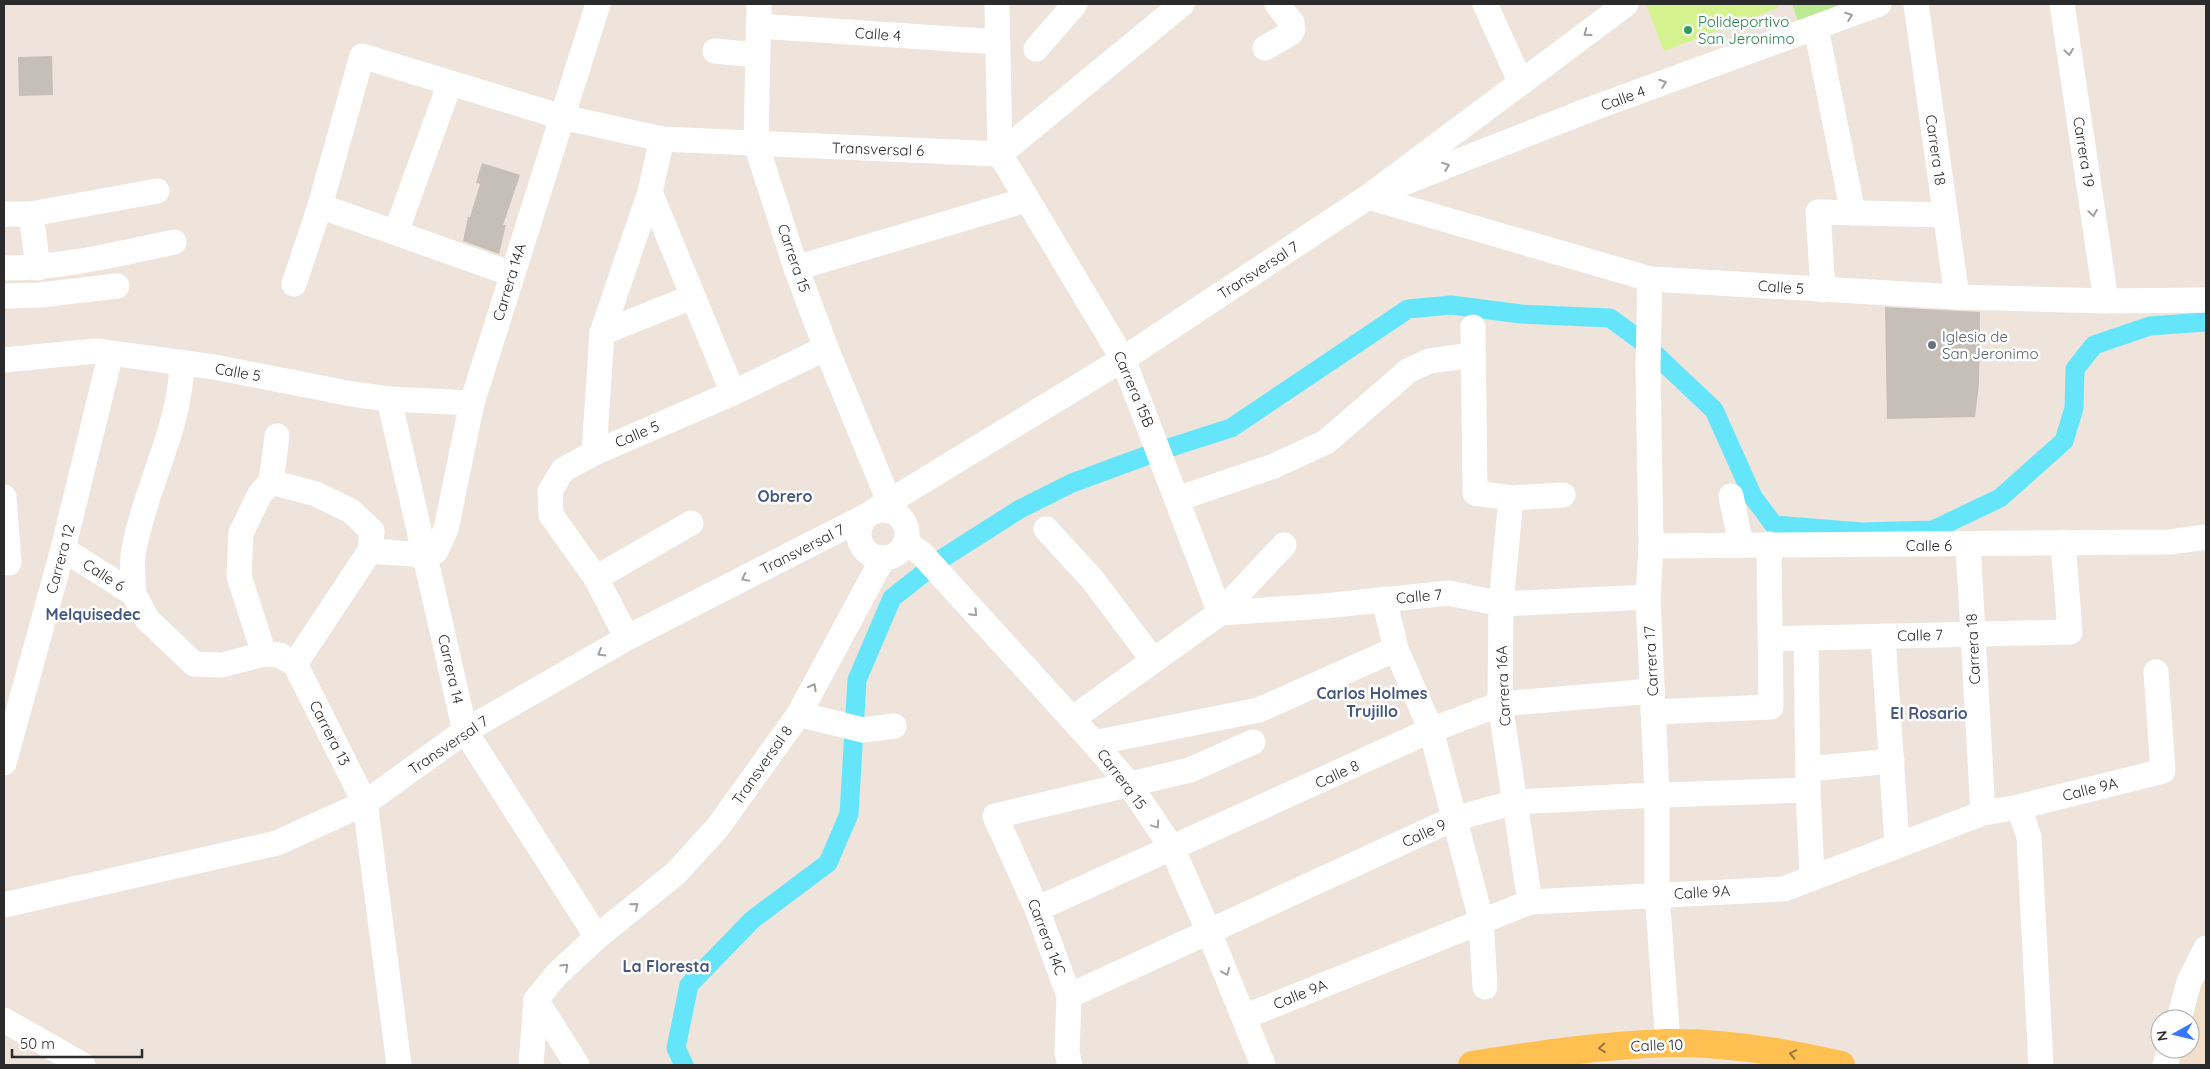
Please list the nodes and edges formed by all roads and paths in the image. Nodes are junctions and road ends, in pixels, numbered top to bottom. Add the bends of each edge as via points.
1 (598, 4) edge
2 (997, 4) edge
3 (1074, 4) edge
4 (1182, 4) edge
5 (1277, 4) edge
6 (1485, 4) edge
7 (1626, 4) edge
8 (1880, 4) edge
9 (1916, 4) edge
10 (2062, 4) edge
11 (758, 15) edge
12 (1816, 28) junction
13 (998, 42) junction
14 (1265, 48) dead end
15 (1036, 49) dead end
16 (715, 51) dead end
17 (756, 55) junction
18 (450, 83) junction
19 (1521, 83) junction
20 (562, 117) junction
21 (662, 139) junction
22 (756, 144) junction
23 (1000, 154) junction
24 (157, 191) dead end
25 (650, 192) junction
26 (1368, 197) junction
27 (1026, 200) junction
28 (320, 206) junction
29 (1853, 213) junction
30 (4, 214) edge
31 (31, 214) junction
32 (1944, 215) junction
33 (396, 232) junction
34 (174, 242) dead end
35 (4, 268) edge
36 (38, 268) junction
37 (796, 268) junction
38 (512, 274) junction
39 (1650, 279) junction
40 (294, 284) dead end
41 (118, 286) dead end
42 (1823, 290) junction
43 (4, 296) edge
44 (692, 297) junction
45 (1957, 297) junction
46 (2206, 300) edge
47 (2106, 301) junction
48 (1473, 327) dead end
49 (602, 333) junction
50 (826, 348) junction
51 (111, 353) junction
52 (1473, 355) junction
53 (1123, 359) junction
54 (4, 360) edge
55 (182, 364) junction
56 (733, 393) junction
57 (389, 399) junction
58 (472, 403) junction
59 (277, 436) dead end
60 (594, 453) junction
61 (271, 482) junction
62 (1563, 495) dead end
63 (1731, 496) dead end
64 (4, 497) edge
65 (1177, 498) junction
66 (1511, 498) junction
67 (876, 509) junction
68 (691, 523) dead end
69 (1046, 529) dead end
70 (2206, 537) edge
71 (371, 541) junction
72 (2063, 542) junction
73 (1284, 544) dead end
74 (1769, 544) junction
75 (1741, 545) junction
76 (1968, 545) junction
77 (1651, 546) junction
78 (914, 548) junction
79 (63, 549) junction
80 (425, 555) junction
81 (883, 558) junction
82 (9, 563) dead end
83 (596, 578) junction
84 (134, 594) junction
85 (1648, 597) junction
86 (1384, 599) junction
87 (1501, 604) junction
88 (1220, 614) junction
89 (1972, 634) junction
90 (1883, 636) junction
91 (627, 638) junction
92 (1806, 638) junction
93 (1771, 639) junction
94 (1396, 649) junction
95 (264, 654) junction
96 (1153, 660) junction
97 (295, 664) junction
98 (2156, 672) dead end
99 (1653, 702) junction
100 (1500, 704) junction
101 (798, 714) junction
102 (1072, 719) junction
103 (894, 726) dead end
104 (1431, 730) junction
105 (465, 731) junction
106 (1094, 742) junction
107 (1253, 742) dead end
108 (1892, 761) junction
109 (4, 763) edge
110 (1808, 780) junction
111 (1129, 784) junction
112 (1657, 795) junction
113 (365, 802) junction
114 (1516, 802) junction
115 (2020, 807) junction
116 (1983, 813) junction
117 (1453, 819) junction
118 (1897, 844) junction
119 (1172, 848) junction
120 (1812, 876) junction
121 (1657, 894) junction
122 (1530, 902) junction
123 (4, 905) edge
124 (1036, 909) junction
125 (1481, 920) junction
126 (1209, 932) junction
127 (597, 937) junction
128 (2206, 948) edge
129 (1485, 987) dead end
130 (1069, 996) junction
131 (536, 1000) junction
132 (4, 1005) edge
133 (2182, 1009) edge
134 (1244, 1017) junction
135 (4, 1020) edge
136 (29, 1035) junction
137 (1668, 1043) junction
138 (83, 1065) edge
139 (399, 1065) edge
140 (531, 1065) edge
141 (577, 1065) edge
142 (1070, 1065) edge
143 (1263, 1065) edge
144 (1472, 1065) edge
145 (1841, 1065) edge
146 (2041, 1065) edge

1 - 20 street, Carrera 14A
2 - 13 street
3 - 15 street
4 - 23 street
5 - 14 street via 1293,29
6 - 19 street
7 -> 19 street, Transversal 7
12 -> 8 street, Calle 4
9 - 32 street, Carrera 18
10 -> 47 street, Carrera 19
11 - 13 street, Calle 4
11 - 17 street, Carrera 15
26 -> 12 street, Calle 4 via 1591,109
12 - 29 street
13 - 23 street
16 - 17 street
17 - 22 street, Carrera 15
18 - 20 street, Transversal 6
18 - 28 street, Transversal 6 via 362,56
18 - 33 street
19 - 26 street, Transversal 7
20 - 21 street, Transversal 6
20 - 38 street, Carrera 14A
21 - 22 street, Transversal 6
21 - 25 street
22 - 23 street, Transversal 6
22 - 37 street, Carrera 15
23 - 27 street, Carrera 15B
24 - 31 street
25 - 44 street
25 - 49 street
26 - 39 street, Calle 5
26 - 53 street, Transversal 7
27 - 37 street
27 - 53 street, Carrera 15B
28 - 33 street
28 - 40 street
29 - 32 street
29 - 42 street via 1818,212
30 - 31 street
31 - 36 street
32 - 45 street, Carrera 18
33 - 38 street
34 - 36 street
35 - 36 street
37 - 50 street, Carrera 15
38 - 58 street, Carrera 14A
39 - 42 street, Calle 5
39 - 77 street, Carrera 17
41 - 43 street
42 - 45 street, Calle 5
44 - 49 street
44 - 56 street
45 - 47 street, Calle 5
46 - 47 street, Calle 5
48 - 52 street
49 - 60 street
50 - 56 street, Calle 5
50 - 67 street, Carrera 15
51 - 54 street, Calle 5 via 96,351
51 - 55 street, Calle 5
51 - 79 street, Carrera 12
52 - 65 street via 1429,362 1408,371 1326,442 1274,466
52 - 66 street via 1475,493
53 - 65 street, Carrera 15B
53 - 67 street, Transversal 7
55 - 57 street, Calle 5
55 - 84 street via 181,390 169,442 143,509 133,551
56 - 60 street, Calle 5
57 - 58 street, Calle 5
57 - 80 street, Carrera 14
58 - 80 street, Carrera 14A via 446,529 436,551
59 - 61 street
60 - 83 street, Calle 5 via 563,470 550,491 551,515
61 - 71 street via 316,494 351,511
61 - 95 street via 260,494 241,533 239,576
62 - 66 street
63 - 75 street
64 - 82 street
65 - 88 street, Carrera 15B
66 - 87 street, Carrera 16A
67 - 78 street via 898,514 907,527
67 - 81 street via 861,524 859,534 866,551
67 -> 91 street, Transversal 7
68 - 83 street
69 - 96 street via 1092,578
70 - 72 street, Calle 6 via 2170,542
71 - 80 street
71 - 97 street
72 - 76 street, Calle 6
72 - 89 street, Calle 7 via 2070,632
73 - 88 street
74 - 75 street, Calle 6
74 - 76 street, Calle 6
74 - 93 street
75 - 77 street, Calle 6
76 - 89 street, Carrera 18
77 - 85 street, Carrera 17
78 - 81 street
78 -> 102 street, Carrera 15
79 - 84 street, Calle 6
79 - 109 street, Carrera 12
80 - 105 street, Carrera 14
101 -> 81 street, Transversal 8
83 - 91 street
84 - 95 street, Calle 6 via 147,619 194,664 222,665
85 - 87 street, Calle 7
85 - 99 street, Carrera 17
86 - 87 street, Calle 7 via 1449,593
86 - 88 street, Calle 7
86 - 94 street
87 - 100 street, Carrera 16A
88 - 96 street
89 - 90 street, Calle 7
89 - 116 street, Carrera 18
90 - 92 street, Calle 7
90 - 108 street
91 -> 105 street, Transversal 7
92 - 93 street, Calle 7
92 - 110 street
93 - 99 street, Calle 8 via 1771,706
94 - 104 street
94 - 106 street via 1258,710
95 - 97 street via 279,656
96 - 102 street
97 - 113 street, Carrera 13
98 - 115 street, Calle 9A via 2163,771
99 - 100 street, Calle 8
99 - 112 street, Carrera 17
100 - 104 street, Calle 8
100 - 114 street, Carrera 16A
101 - 103 street via 853,728
127 -> 101 street, Transversal 8 via 675,874 718,827
102 - 106 street, Carrera 15
104 - 117 street
104 - 119 street, Calle 8
105 - 113 street, Transversal 7
105 - 127 street, Carrera 14
106 - 111 street, Carrera 15
107 - 111 street via 1190,770
108 - 110 street, Calle 9
108 - 118 street
110 - 112 street, Calle 9
110 - 120 street
111 -> 119 street, Carrera 15
111 - 124 street, Carrera 14C via 995,816
112 - 114 street, Calle 9
112 - 121 street, Carrera 17
113 - 123 street, Transversal 7 via 277,843
113 - 139 street, Carrera 13
114 - 117 street, Calle 9
114 - 122 street, Carrera 16A
115 - 116 street, Calle 9A
115 - 146 street via 2029,837
116 - 118 street, Calle 9A
117 - 125 street
117 - 126 street, Calle 9
118 - 120 street, Calle 9A
119 - 124 street, Calle 8
119 - 126 street, Carrera 15
120 - 121 street, Calle 9A via 1784,889
121 - 122 street, Calle 9A
121 - 137 street, Carrera 17
122 - 125 street, Calle 9A
124 - 130 street, Carrera 14C
125 - 129 street
125 - 134 street, Calle 9A
126 - 130 street, Calle 9
126 -> 134 street, Carrera 15
131 -> 127 street, Transversal 8 via 556,975
128 - 133 street via 2189,982
130 - 142 street, Carrera 14C via 1067,1053
131 - 140 street
131 - 141 street
132 - 136 street
134 - 143 street, Carrera 15
135 - 136 street
136 - 138 street
137 -> 144 main road, Calle 10 via 1557,1052
145 -> 137 main road, Calle 10 via 1791,1054

